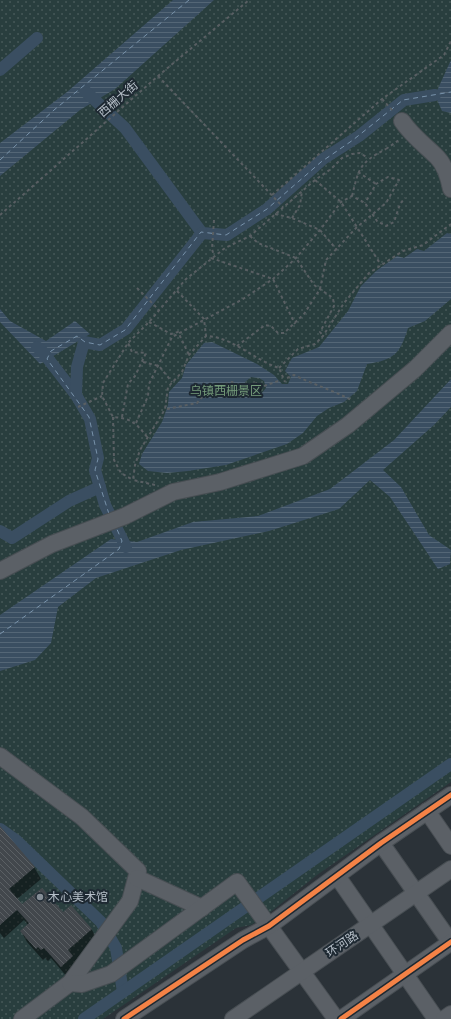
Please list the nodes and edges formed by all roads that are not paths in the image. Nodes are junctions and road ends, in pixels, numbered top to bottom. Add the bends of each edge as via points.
1 (406, 127) road end
2 (451, 189) edge
3 (451, 333) edge
4 (0, 571) edge
5 (0, 756) edge
6 (451, 795) edge
7 (427, 811) junction
8 (381, 843) junction
9 (451, 846) edge
10 (451, 869) edge
11 (337, 876) junction
12 (137, 878) junction
13 (416, 893) junction
14 (202, 908) junction
15 (371, 924) junction
16 (269, 926) junction
17 (451, 943) edge
18 (302, 971) junction
19 (405, 974) junction
20 (70, 984) junction
21 (451, 1014) edge
22 (22, 1019) edge
23 (124, 1019) edge
24 (233, 1019) edge
25 (336, 1019) edge
26 (341, 1019) edge
27 (436, 1019) edge
28 (444, 1019) edge

1 - 2 street via 439,159
3 - 4 street via 415,369 348,425 303,456 220,482 173,492 125,516 52,544
5 - 12 street via 82,817 138,871
6 - 7 street
7 - 8 street
7 - 9 street
8 - 11 street
8 - 13 street
10 - 13 street, 环河路
11 - 15 street
11 - 16 street
12 - 14 street
12 - 20 street via 130,901 120,918
13 - 15 street, 环河路
13 - 17 street
14 - 16 street via 237,882
14 - 20 street via 111,974 82,984
15 - 18 street, 环河路
15 - 19 street
16 - 18 street
16 - 23 street via 237,944
17 - 19 street
18 - 24 street, 环河路
18 - 25 street
19 - 26 street
19 - 27 street
20 - 22 street
21 - 28 street

